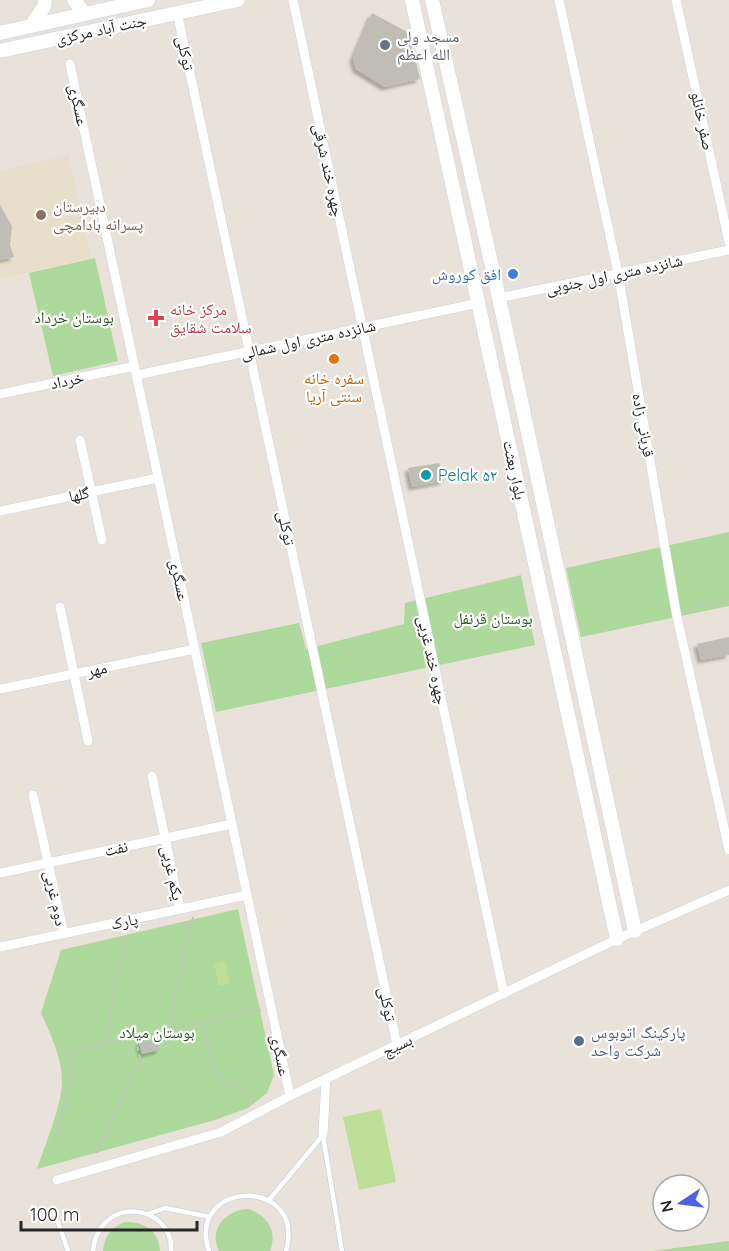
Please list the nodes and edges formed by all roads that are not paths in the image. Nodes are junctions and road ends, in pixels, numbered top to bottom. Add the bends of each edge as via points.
1 (45, 0) edge
2 (74, 0) edge
3 (148, 0) edge
4 (238, 0) edge
5 (293, 0) edge
6 (401, 0) edge
7 (559, 0) edge
8 (676, 0) edge
9 (433, 1) edge
10 (414, 6) edge
11 (177, 12) junction
12 (85, 14) junction
13 (31, 26) junction
14 (0, 33) edge
15 (0, 51) edge
16 (70, 64) dead end
17 (729, 242) edge
18 (729, 250) edge
19 (618, 273) junction
20 (499, 298) junction
21 (479, 303) junction
22 (362, 327) junction
23 (249, 351) junction
24 (136, 370) junction
25 (0, 394) edge
26 (80, 441) dead end
27 (158, 478) junction
28 (91, 492) junction
29 (0, 511) edge
30 (102, 540) dead end
31 (60, 607) dead end
32 (195, 649) junction
33 (74, 674) junction
34 (0, 689) edge
35 (88, 741) dead end
36 (152, 776) dead end
37 (33, 795) dead end
38 (232, 824) junction
39 (165, 838) junction
40 (729, 850) edge
41 (48, 863) junction
42 (0, 873) edge
43 (729, 890) edge
44 (247, 895) junction
45 (180, 909) junction
46 (635, 931) junction
47 (64, 934) junction
48 (617, 939) junction
49 (0, 947) edge
50 (504, 994) junction
51 (397, 1045) junction
52 (326, 1079) junction
53 (290, 1096) junction
54 (323, 1135) junction
55 (57, 1180) dead end
56 (269, 1200) junction
57 (148, 1214) junction
58 (210, 1217) junction
59 (58, 1222) dead end
60 (68, 1251) edge
61 (93, 1251) edge
62 (171, 1251) edge
63 (209, 1251) edge
64 (286, 1251) edge
65 (342, 1251) edge

1 - 13 street
2 - 12 street
3 - 12 street, جنت آباد مرکزی
4 - 11 street, جنت آباد مرکزی
5 - 22 street, چهره خند شرقی
6 - 10 street
7 - 19 street, قربانی زاده
8 - 17 street, صفر خانلو
9 - 20 street, بلوار بعثت
10 - 21 street, بلوار بعثت
11 - 15 street, جنت آباد مرکزی
11 - 23 street, توکلی
12 - 13 street, جنت آباد مرکزی
13 - 14 street, جنت آباد مرکزی
16 - 24 street, عسگری
18 - 19 street, شانزده متری اول جنوبی
19 - 20 street, شانزده متری اول جنوبی
19 - 40 street, قربانی زاده via 676,612
20 - 21 street
20 - 46 street, بلوار بعثت
21 - 22 street, شانزده متری اول شمالی
21 - 48 street, بلوار بعثت
22 - 23 street, شانزده متری اول شمالی
22 - 50 street, چهره خند غربی
23 - 24 street, شانزده متری اول شمالی
23 - 51 street, توکلی
24 - 25 street, خرداد
24 - 27 street, عسگری
26 - 28 street
27 - 28 street, گلها
27 - 32 street, عسگری
28 - 29 street, گلها
28 - 30 street
31 - 33 street
32 - 33 street, مهر
32 - 38 street, عسگری
33 - 34 street, مهر
33 - 35 street
36 - 39 street, یکم غربی
37 - 41 street, دوم غربی
38 - 39 street, نفت
38 - 44 street, عسگری
39 - 41 street, نفت
39 - 45 street, یکم غربی
41 - 42 street, نفت
41 - 47 street, دوم غربی
43 - 46 street, بسیج
44 - 45 street, پارک
44 - 53 street, عسگری
45 - 47 street, پارک
46 - 48 street, بسیج
47 - 49 street, پارک
48 - 50 street, بسیج
50 - 51 street, بسیج
51 - 52 street, بسیج
52 - 53 street, بسیج
52 - 54 street
53 - 55 street, بسیج via 221,1132
54 - 56 lane
54 - 65 lane
56 - 58 lane via 242,1195 229,1199
56 - 64 lane via 287,1222
57 - 58 lane via 165,1208
57 - 61 lane via 128,1211 110,1218 100,1227
57 - 62 lane via 168,1233
58 - 63 lane via 206,1230
59 - 60 lane

